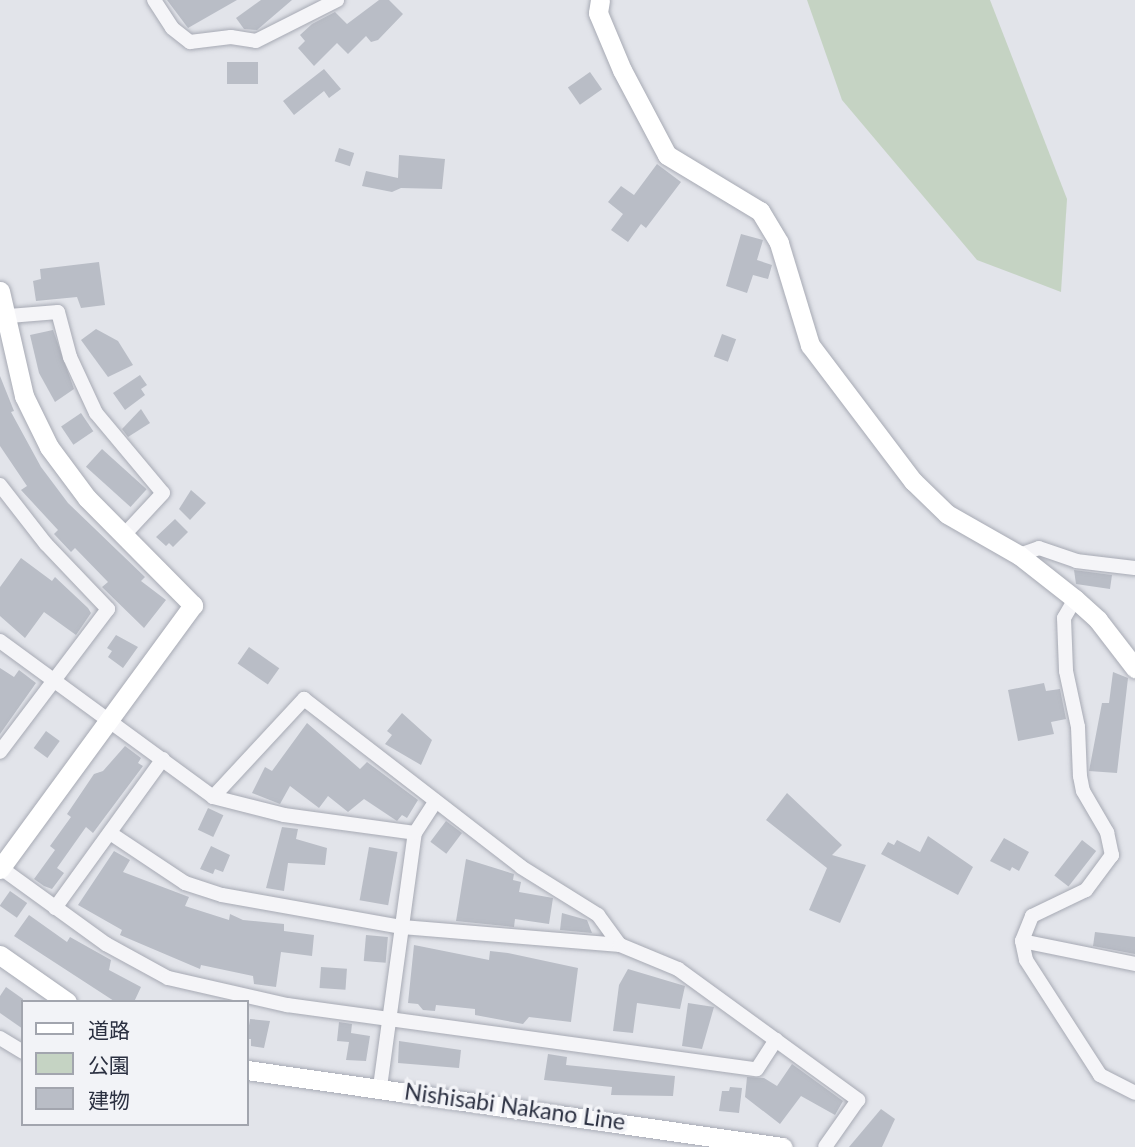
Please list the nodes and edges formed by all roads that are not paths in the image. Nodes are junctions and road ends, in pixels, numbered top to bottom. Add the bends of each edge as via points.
1 (154, 0) edge
2 (337, 0) edge
3 (600, 0) edge
4 (0, 290) edge
5 (9, 316) junction
6 (0, 485) edge
7 (124, 535) junction
8 (1019, 555) junction
9 (1135, 568) edge
10 (1075, 599) junction
11 (0, 641) edge
12 (1135, 668) edge
13 (53, 681) junction
14 (108, 717) junction
15 (0, 752) edge
16 (163, 759) junction
17 (214, 797) junction
18 (436, 801) junction
19 (110, 833) junction
20 (415, 833) junction
21 (0, 868) edge
22 (55, 908) junction
23 (402, 927) junction
24 (1022, 941) junction
25 (620, 945) junction
26 (0, 955) edge
27 (1135, 964) edge
28 (64, 1000) edge
29 (390, 1017) junction
30 (0, 1038) edge
31 (776, 1040) junction
32 (21, 1051) edge
33 (248, 1070) edge
34 (380, 1087) junction
35 (1135, 1093) edge
36 (782, 1147) edge
37 (825, 1147) edge

1 - 2 street via 172,27 190,42 231,37 256,41
3 - 8 street via 598,13 622,70 667,155 760,211 779,243 810,345 873,431 947,514
4 - 5 street
5 - 7 street via 24,396 49,447
5 - 7 street via 58,312 70,357 96,412 163,493
6 - 13 street via 46,544 108,609
7 - 14 street via 194,605
8 - 9 street via 1039,548 1076,561
8 - 10 street
10 - 12 street via 1098,620
10 - 24 street via 1064,618 1080,776 1083,791 1107,832 1112,855 1086,890 1032,916
11 - 13 street
13 - 14 street
13 - 15 street
14 - 16 street
14 - 21 street
16 - 17 street
16 - 19 street
17 - 18 street via 304,699
17 - 20 street via 284,815
18 - 20 street
18 - 25 street via 521,867 598,915
19 - 22 street
19 - 23 street via 185,883 305,913
20 - 23 street
21 - 22 street
22 - 29 street via 106,944 168,978 287,1005
23 - 25 street
23 - 29 street
24 - 27 street
24 - 35 street via 1026,960 1100,1075
25 - 31 street via 678,969
26 - 28 street
29 - 31 street via 757,1069
29 - 34 street
30 - 32 street
31 - 37 street via 858,1100
33 - 34 street, Nishisabi Nakano Line
34 - 36 street, Nishisabi Nakano Line

